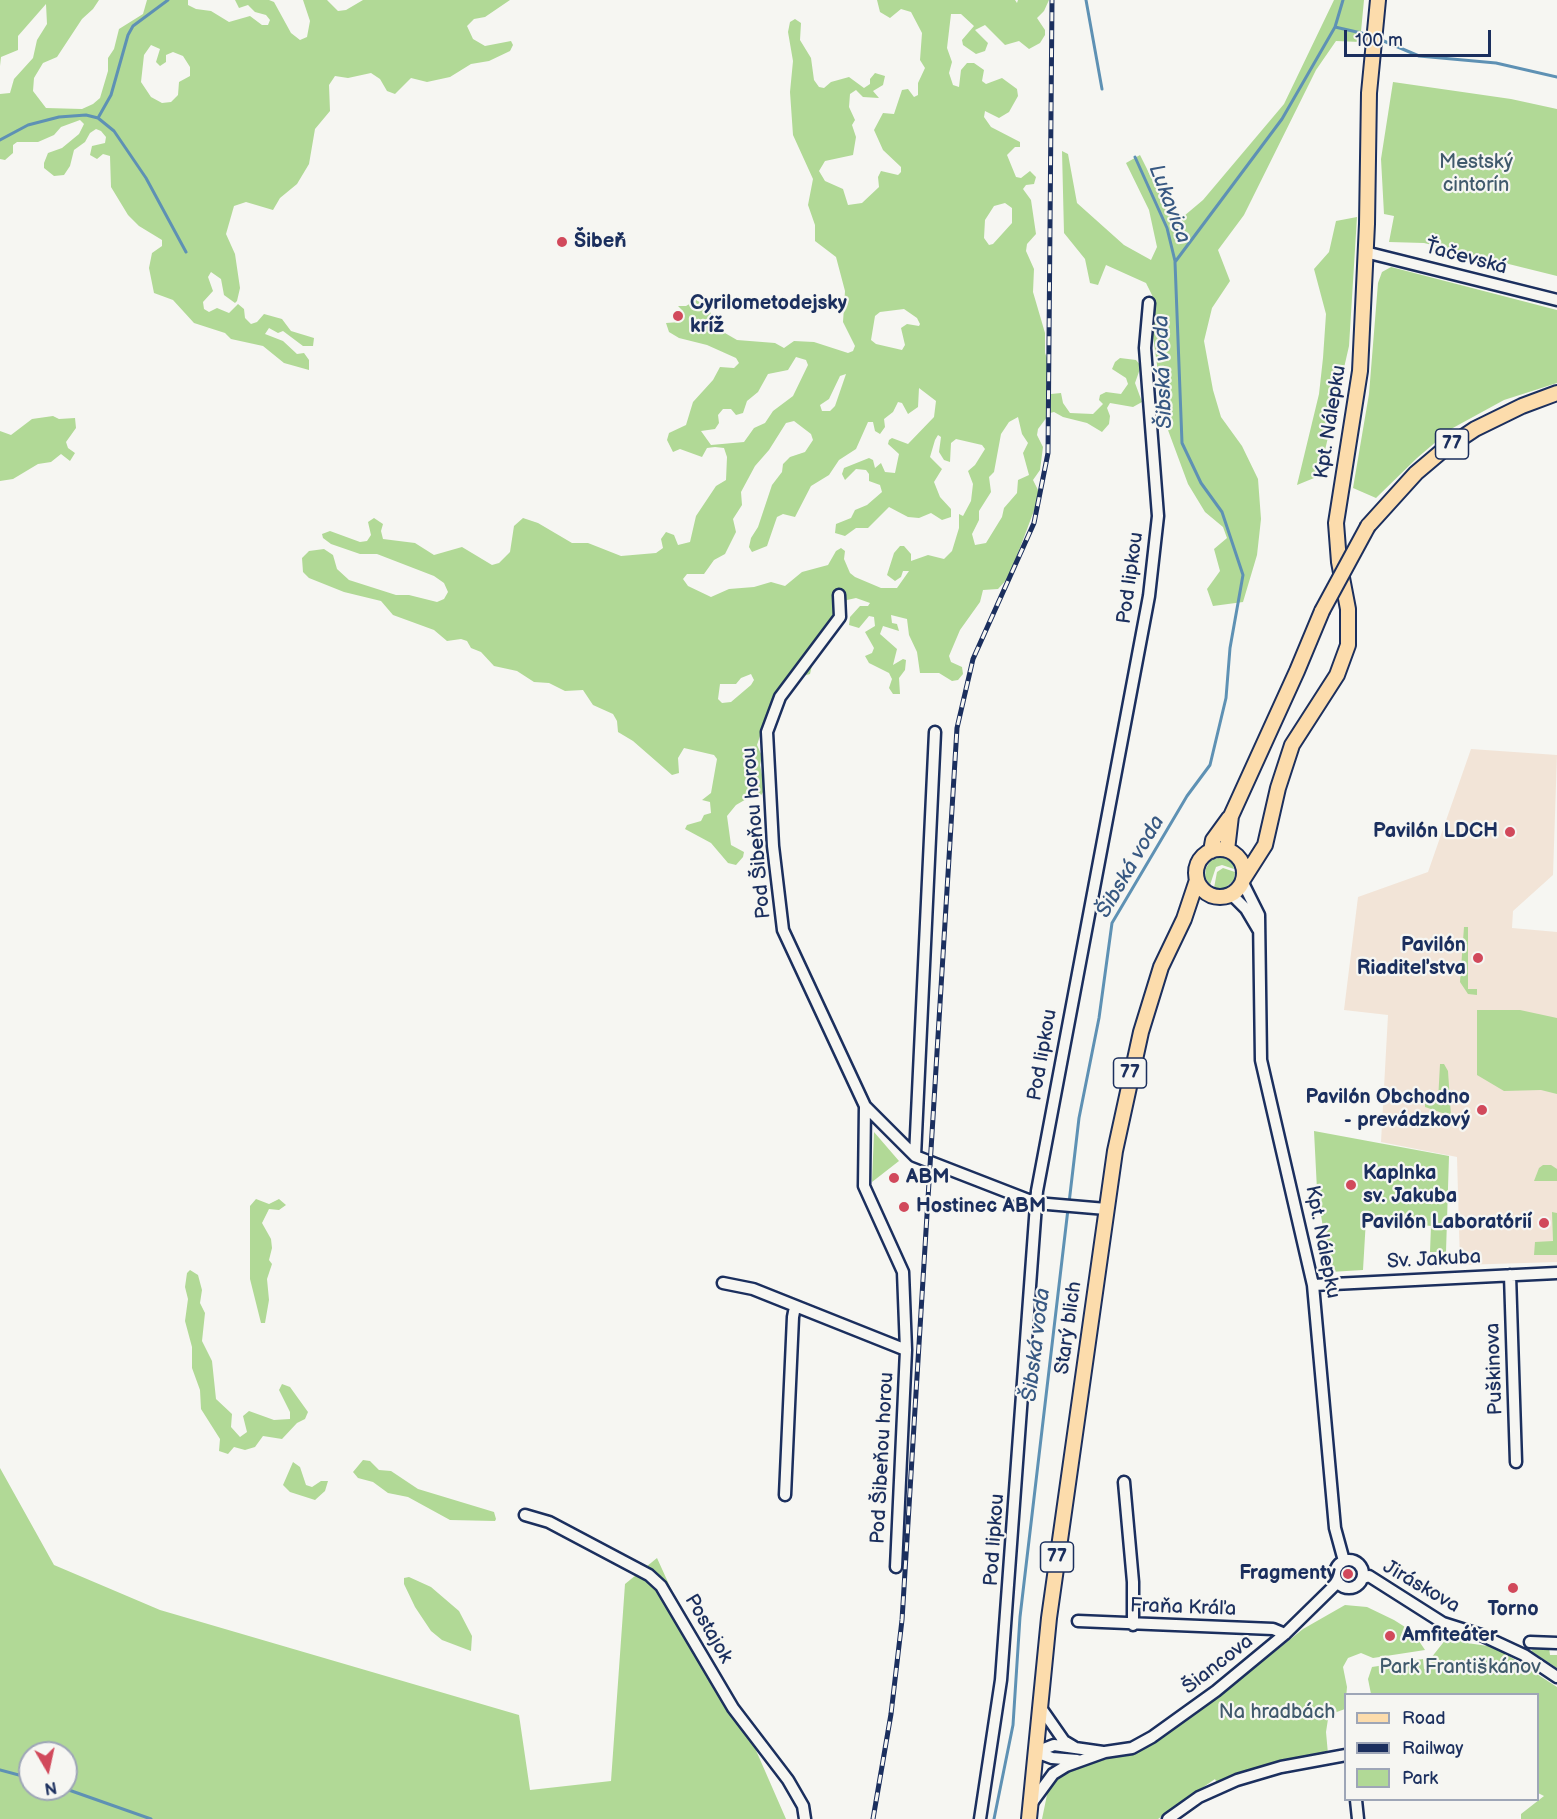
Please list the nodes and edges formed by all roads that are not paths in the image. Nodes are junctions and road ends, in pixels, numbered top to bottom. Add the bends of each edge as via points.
1 (1378, 0) edge
2 (1365, 252) junction
3 (1557, 300) edge
4 (1149, 303) dead end
5 (1557, 393) edge
6 (839, 596) dead end
7 (935, 732) dead end
8 (1231, 816) junction
9 (1268, 831) junction
10 (1211, 851) junction
11 (1233, 853) junction
12 (1197, 880) junction
13 (1244, 880) junction
14 (1232, 895) junction
15 (1213, 896) junction
16 (1185, 919) junction
17 (1259, 932) junction
18 (866, 1107) junction
19 (915, 1156) junction
20 (1036, 1203) junction
21 (1106, 1209) junction
22 (1557, 1273) edge
23 (1510, 1275) junction
24 (723, 1283) dead end
25 (1313, 1285) junction
26 (795, 1307) junction
27 (906, 1350) junction
28 (1516, 1462) dead end
29 (1124, 1482) dead end
30 (785, 1495) dead end
31 (525, 1515) dead end
32 (1344, 1561) junction
33 (896, 1567) dead end
34 (1363, 1578) junction
35 (1338, 1582) junction
36 (1078, 1621) dead end
37 (1133, 1625) junction
38 (1285, 1634) junction
39 (1530, 1642) dead end
40 (1557, 1643) edge
41 (1557, 1677) edge
42 (1041, 1708) junction
43 (1077, 1748) junction
44 (1036, 1752) junction
45 (1106, 1752) junction
46 (1344, 1755) edge
47 (1083, 1760) junction
48 (1356, 1801) edge
49 (1030, 1804) junction
50 (805, 1819) edge
51 (980, 1819) edge
52 (1029, 1819) edge
53 (1168, 1819) edge
54 (1358, 1819) edge

1 - 2 main road, Kpt. Nálepku via 1369,93
2 - 3 street, Ťačevská
2 - 9 main road, Kpt. Nálepku via 1360,371 1339,498 1337,544 1348,609 1348,645 1337,675 1292,745
4 - 20 street, Pod lipkou via 1146,385 1158,495 1149,596
5 - 8 main road, 77, bridge via 1522,405 1442,451 1416,473 1368,526 1322,611
6 - 18 street, Pod Šibeňou horou via 840,617 780,697 767,732 772,846 783,930
7 - 19 street
8 - 10 main road, 77 via 1220,828
8 - 11 main road, 77
9 - 11 main road, Kpt. Nálepku via 1258,846 1244,856
9 - 13 main road, Kpt. Nálepku via 1265,845
10 - 11 main road
10 - 12 main road, 77 via 1197,866
11 - 13 main road, 77 via 1242,862
12 - 15 main road
12 - 16 main road, Starý blich / 77
13 - 14 main road
13 - 17 street, Kpt. Nálepku via 1258,915
14 - 15 main road
14 - 17 street, Kpt. Nálepku via 1246,909
15 - 16 main road, Starý blich / 77
16 - 21 main road, Starý blich / 77 via 1161,968 1141,1032
17 - 25 street, Kpt. Nálepku via 1262,1060
18 - 19 street, Pod Šibeňou horou
18 - 27 street, Pod Šibeňou horou via 864,1186 903,1272
19 - 20 street, Pod Šibeňou horou
20 - 21 street, Pod Šibeňou horou
20 - 51 street, Pod lipkou via 1001,1680
21 - 42 main road, Starý blich / 77 via 1049,1618
22 - 23 street, Sv. Jakuba
23 - 25 street, Sv. Jakuba
23 - 28 street, Puškinova
24 - 26 street, Pod Šibeňou horou via 753,1289
25 - 32 street, Kpt. Nálepku via 1335,1528
26 - 27 street, Pod Šibeňou horou
26 - 30 street
27 - 33 street, Pod Šibeňou horou
29 - 37 street
31 - 50 street, Postajok via 549,1522 649,1575 661,1586 733,1708 789,1780 803,1806
32 - 34 street via 1357,1563
32 - 35 street via 1335,1570
34 - 35 street via 1354,1587
34 - 41 street, Jiráskova via 1369,1576 1443,1623 1524,1655
35 - 38 street, Šiancova
36 - 37 street, Fraňa Kráľa
37 - 38 street, Fraňa Kráľa via 1273,1629
38 - 45 street, Šiancova via 1152,1737 1132,1748
39 - 40 street
42 - 43 street via 1064,1741
42 - 44 main road, Starý blich / 77
43 - 44 street, Šiancova via 1051,1745
43 - 45 street, Šiancova
44 - 47 street, Šiancova via 1052,1758
44 - 49 main road, 77
45 - 47 street, Šiancova
46 - 53 street via 1237,1780 1199,1797
47 - 49 street, Šiancova via 1053,1774
48 - 54 street
49 - 52 main road, 77

